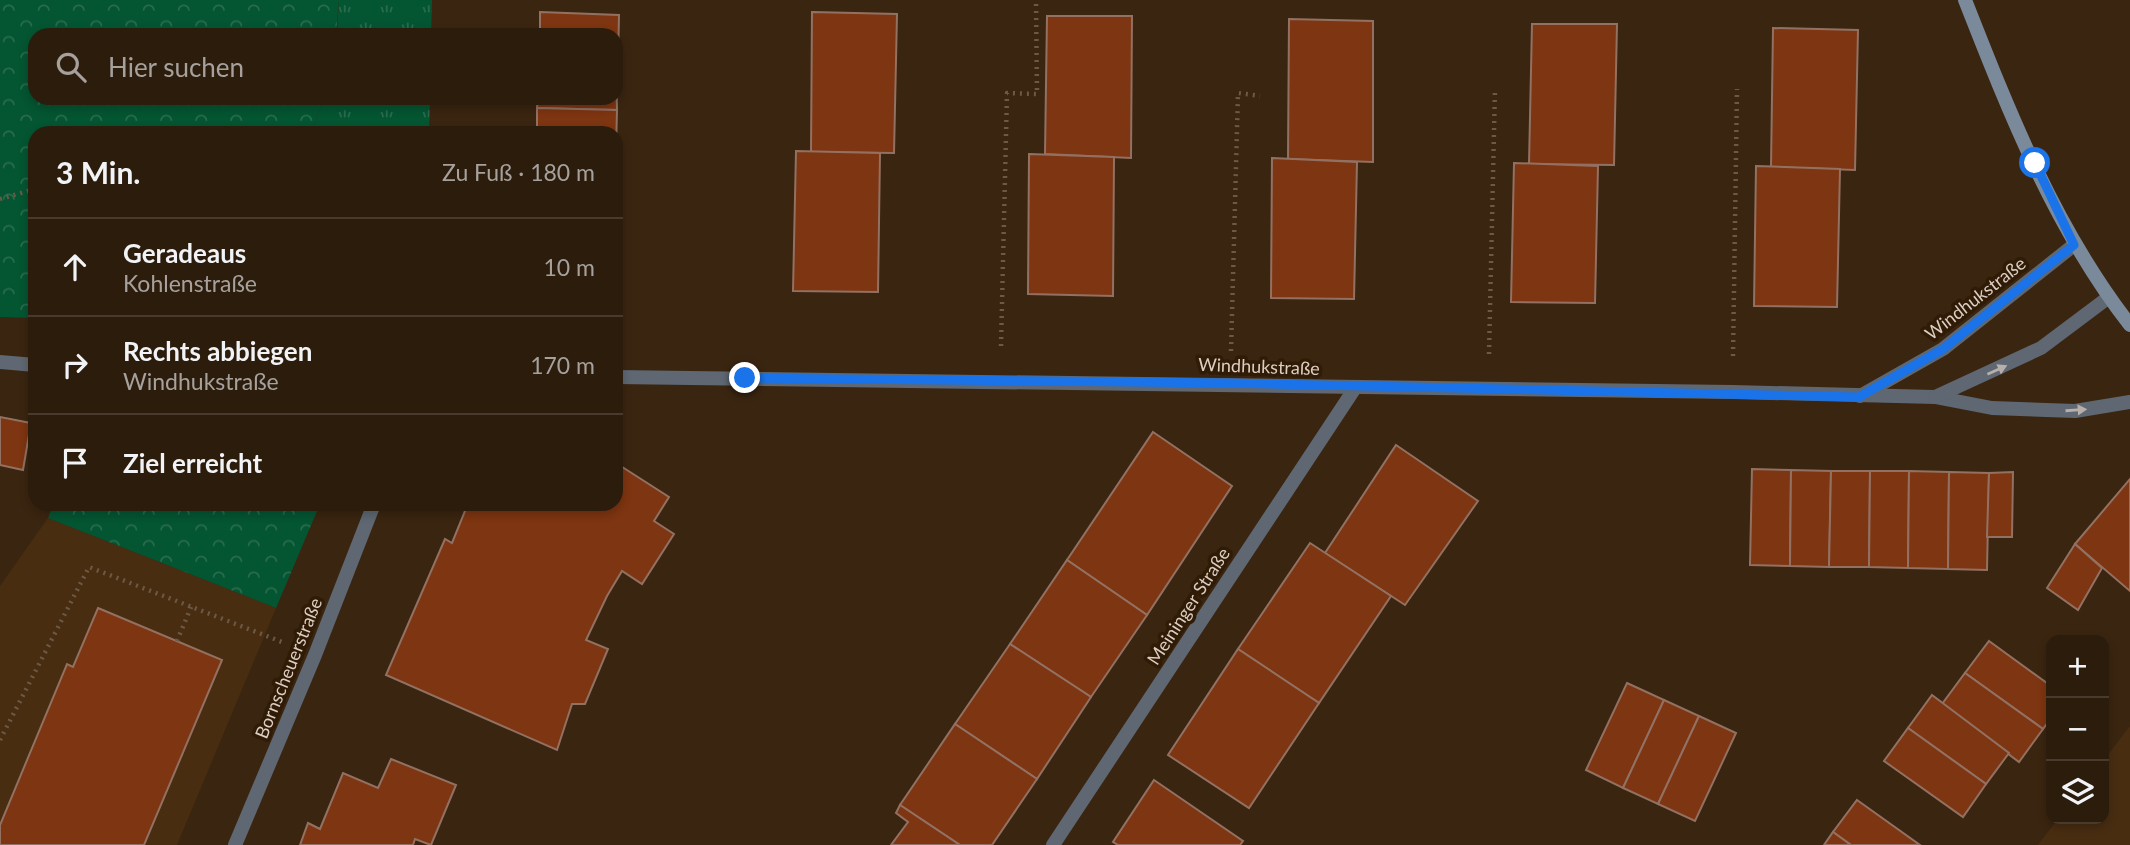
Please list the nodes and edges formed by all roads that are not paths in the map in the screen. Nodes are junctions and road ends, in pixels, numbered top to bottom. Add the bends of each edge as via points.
1 (1965, 0) edge
2 (2074, 245) junction
3 (2109, 296) junction
4 (2130, 324) edge
5 (0, 362) edge
6 (28, 364) edge
7 (623, 377) edge
8 (1355, 388) junction
9 (1859, 397) junction
10 (1935, 397) junction
11 (2130, 402) edge
12 (371, 511) edge
13 (235, 845) edge
14 (1053, 845) edge

1 - 2 main road
2 - 3 main road
2 - 9 street, Windhukstraße via 1943,349
3 - 4 main road
10 -> 3 street, Windhukstraße via 2041,348
5 - 6 street
7 - 8 street, Windhukstraße
8 - 9 street, Windhukstraße
8 - 14 street, Meininger Straße
9 - 10 street, Windhukstraße
10 -> 11 street, Windhukstraße via 1992,408 2075,411
12 - 13 street, Bornscheuerstraße

